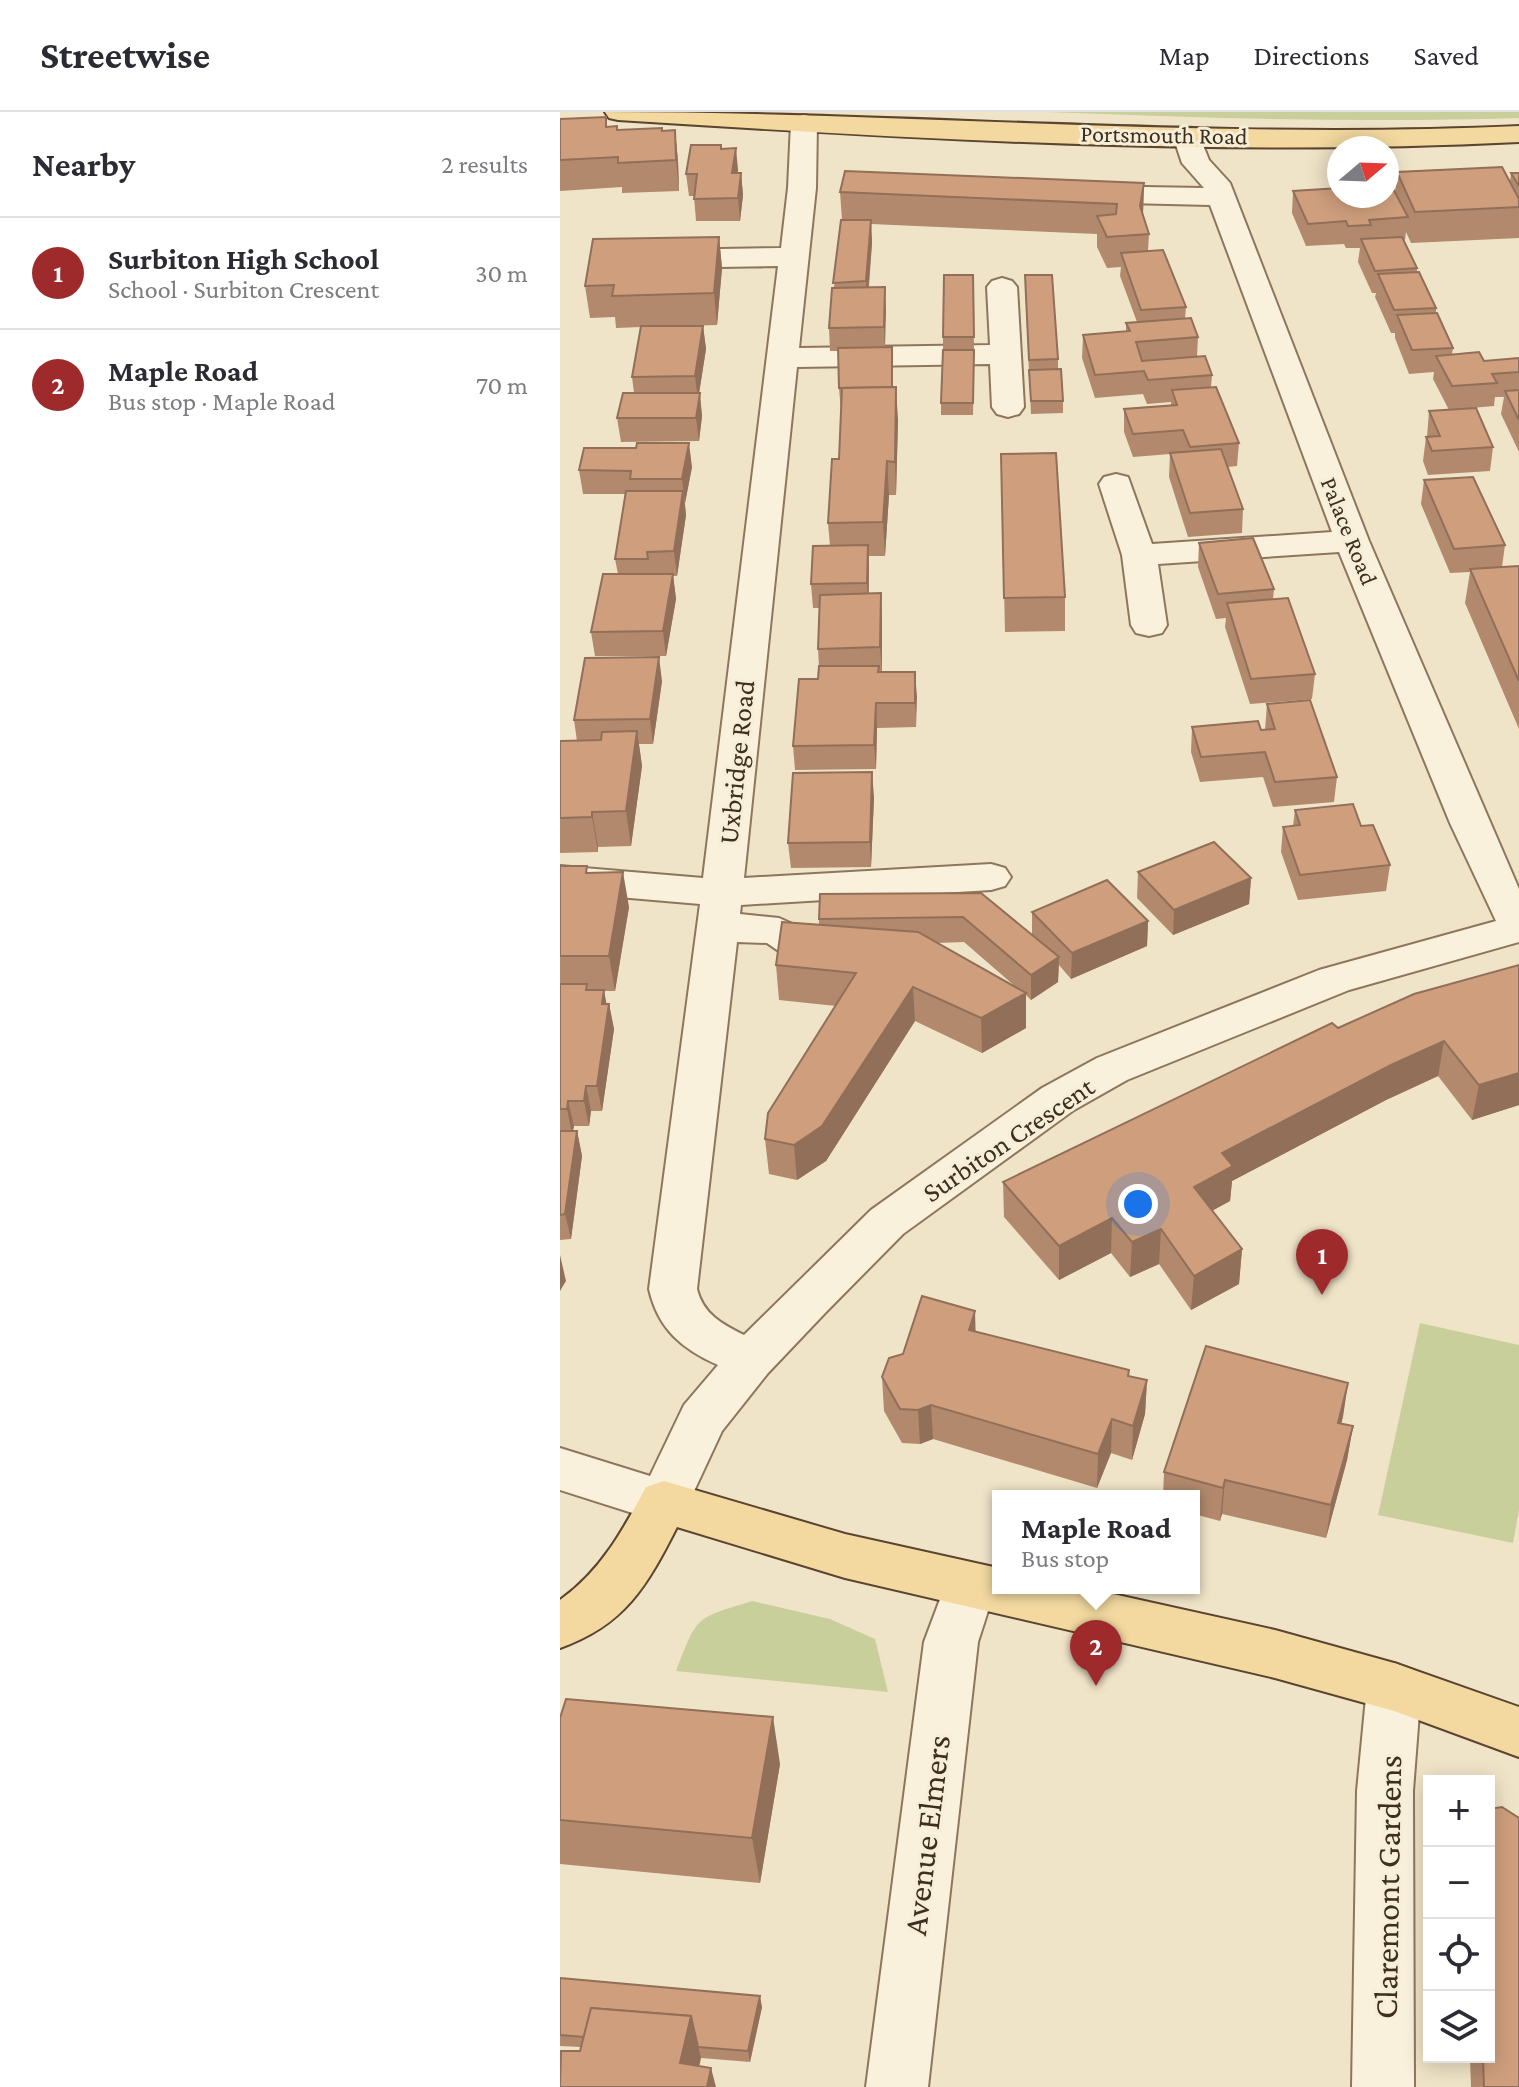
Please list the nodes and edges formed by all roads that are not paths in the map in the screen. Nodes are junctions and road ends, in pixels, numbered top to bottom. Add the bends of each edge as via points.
1 (618, 112) edge
2 (804, 123) junction
3 (1519, 134) edge
4 (1187, 136) junction
5 (1054, 194) edge
6 (1220, 197) junction
7 (794, 257) junction
8 (656, 259) edge
9 (1002, 287) dead end
10 (1004, 354) junction
11 (782, 358) junction
12 (1008, 407) dead end
13 (1116, 484) dead end
14 (1352, 541) junction
15 (1139, 555) junction
16 (1149, 625) dead end
17 (991, 877) dead end
18 (560, 879) edge
19 (719, 911) junction
20 (1519, 926) edge
21 (882, 949) edge
22 (751, 1359) junction
23 (560, 1469) edge
24 (664, 1502) junction
25 (970, 1586) junction
26 (992, 1591) edge
27 (1006, 1594) edge
28 (560, 1625) edge
29 (1394, 1687) junction
30 (1519, 1732) edge
31 (897, 2087) edge
32 (1383, 2087) edge

1 - 2 main road, Portsmouth Road
2 - 4 main road, Portsmouth Road
2 - 7 street, Uxbridge Road via 818,189
3 - 4 main road, Portsmouth Road
4 - 6 street, Palace Road via 1196,163 1216,183
5 - 6 street
6 - 14 street, Palace Road
7 - 8 street
7 - 11 street, Uxbridge Road
9 - 10 street
10 - 11 street
10 - 12 street
11 - 19 street, Uxbridge Road
13 - 15 street
14 - 15 street
14 - 20 street, Palace Road via 1458,796
15 - 16 street
17 - 19 street
18 - 19 street
19 - 21 street via 798,944
19 - 22 street, Uxbridge Road via 673,1289 675,1308 684,1321
20 - 22 street, Surbiton Crescent via 1334,980 1112,1069 1058,1099 887,1222
22 - 24 street, Surbiton Crescent via 702,1419
23 - 24 street
24 - 25 main road via 765,1534
24 - 28 main road via 620,1578 598,1602
25 - 26 main road
25 - 31 street, Avenue Elmers via 951,1642
27 - 29 main road via 1275,1654
29 - 30 main road
29 - 32 street, Claremont Gardens via 1385,1791

